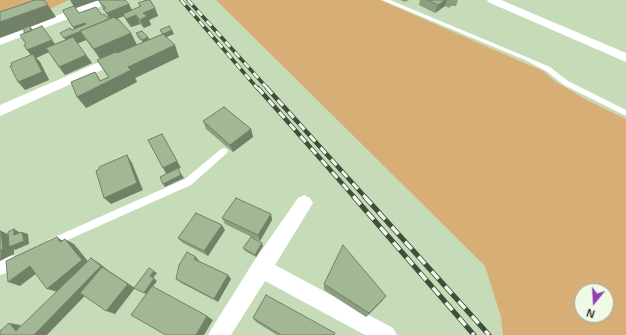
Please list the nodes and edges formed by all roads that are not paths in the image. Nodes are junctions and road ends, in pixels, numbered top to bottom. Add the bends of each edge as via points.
1 (108, 0) edge
2 (385, 0) edge
3 (492, 0) edge
4 (0, 41) edge
5 (128, 53) edge
6 (626, 58) edge
7 (0, 111) edge
8 (626, 113) edge
9 (224, 151) dead end
10 (304, 203) dead end
11 (40, 248) edge
12 (261, 268) junction
13 (219, 335) edge
14 (386, 335) edge

1 - 4 street
2 - 8 lane via 527,59 548,69 566,83
3 - 6 street
5 - 7 street
9 - 11 lane via 188,182
10 - 12 street
12 - 13 street
12 - 14 street

